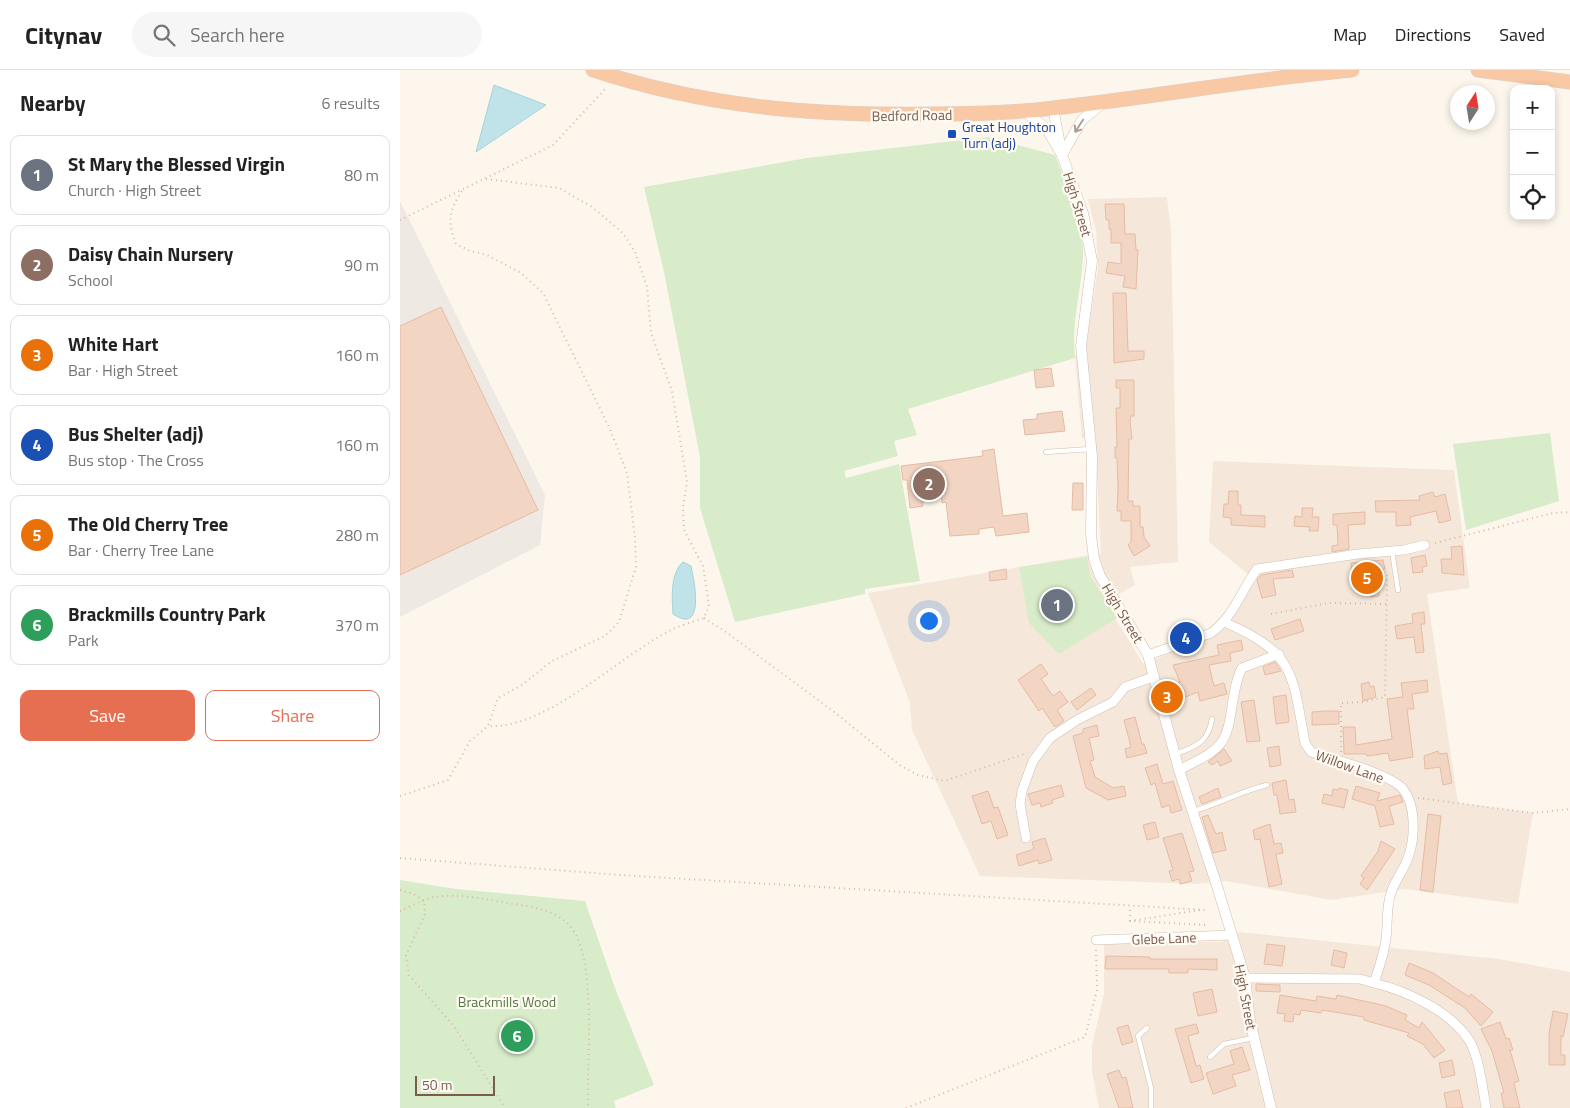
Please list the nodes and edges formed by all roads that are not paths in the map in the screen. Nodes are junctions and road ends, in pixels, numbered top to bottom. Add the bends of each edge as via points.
1 (593, 70) edge
2 (1352, 70) edge
3 (1478, 70) edge
4 (1272, 74) edge
5 (1570, 82) edge
6 (1104, 102) junction
7 (1053, 108) junction
8 (1024, 111) junction
9 (1062, 155) junction
10 (1091, 449) junction
11 (1046, 452) dead end
12 (1425, 545) road end
13 (1390, 551) junction
14 (1398, 590) dead end
15 (1224, 622) junction
16 (1279, 654) junction
17 (1148, 655) junction
18 (1153, 677) junction
19 (1212, 720) dead end
20 (1175, 754) junction
21 (1179, 770) junction
22 (1267, 785) dead end
23 (1192, 811) junction
24 (1026, 838) dead end
25 (1232, 935) junction
26 (1096, 940) road end
27 (1245, 978) junction
28 (1374, 983) junction
29 (1148, 1028) dead end
30 (1254, 1037) junction
31 (1210, 1057) dead end
32 (1151, 1108) edge
33 (1271, 1108) edge
34 (1486, 1108) edge

1 - 8 highway, Bedford Road via 681,94 770,110 859,116
2 - 4 highway, Bedford Road
3 - 5 highway
4 - 6 highway, Bedford Road
6 - 7 highway, Bedford Road
6 -> 9 street via 1082,120
7 - 8 highway, Bedford Road
7 - 9 street, High Street
8 - 9 street via 1046,128
9 - 10 street, High Street via 1083,213 1092,261 1081,346
10 - 11 lane
10 - 17 street, High Street via 1094,559 1100,576
12 - 13 street
13 - 14 lane
13 - 15 street via 1258,569
15 - 16 street, Willow Lane via 1246,631
15 - 17 street via 1211,633
16 - 21 street via 1246,666 1239,674 1221,744
16 - 28 street, Willow Lane via 1288,667 1305,743 1311,752 1382,776 1402,788 1408,797 1413,836 1405,867 1391,893 1386,942
17 - 18 street, High Street
18 - 20 street, High Street
18 - 24 street via 1125,687 1113,702 1060,730 1042,748 1033,761 1022,790 1020,804
19 - 20 lane via 1210,733 1204,740
20 - 21 street, High Street
21 - 23 street, High Street
22 - 23 lane
23 - 25 street, High Street
25 - 26 street, Glebe Lane
25 - 27 street, High Street
27 - 28 street via 1341,979
27 - 30 street, High Street
28 - 34 street via 1416,998 1458,1027 1470,1042
29 - 32 lane via 1138,1036 1151,1088
30 - 31 lane via 1224,1044
30 - 33 street, High Street

